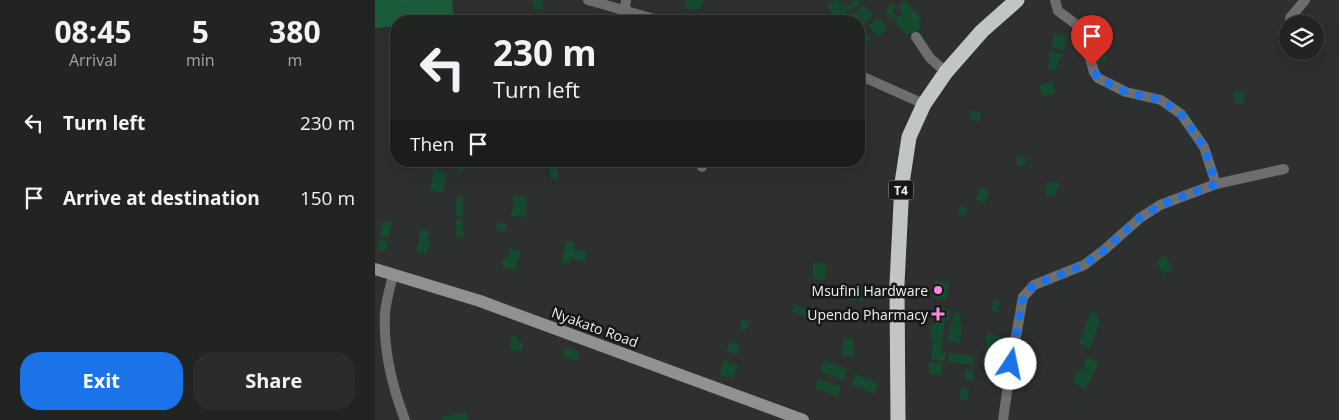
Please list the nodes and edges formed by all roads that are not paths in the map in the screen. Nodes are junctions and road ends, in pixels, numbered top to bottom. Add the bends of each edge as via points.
1 (588, 0) edge
2 (1055, 0) edge
3 (1305, 0) edge
4 (1013, 1) edge
5 (625, 5) edge
6 (648, 15) edge
7 (1292, 15) edge
8 (916, 37) dead end
9 (946, 72) junction
10 (865, 78) edge
11 (924, 104) junction
12 (1284, 169) dead end
13 (1216, 184) junction
14 (375, 269) edge
15 (393, 275) junction
16 (405, 420) edge
17 (803, 420) edge
18 (898, 420) edge
19 (1003, 420) edge

1 - 5 street
2 - 13 street via 1058,11 1077,25 1083,34 1098,78 1126,92 1161,100 1181,114 1204,147
3 - 7 street
4 - 9 highway, T4
5 - 6 street
8 - 9 street via 930,58
9 - 11 highway, T4
10 - 11 street
11 - 18 highway, T4 via 909,137 901,183 897,284
12 - 13 street
13 - 19 street via 1160,205 1139,218 1084,265 1034,285 1023,297
14 - 15 street, Nyakato Road
15 - 16 street via 385,313 386,343 392,381
15 - 17 street, Nyakato Road via 480,300

